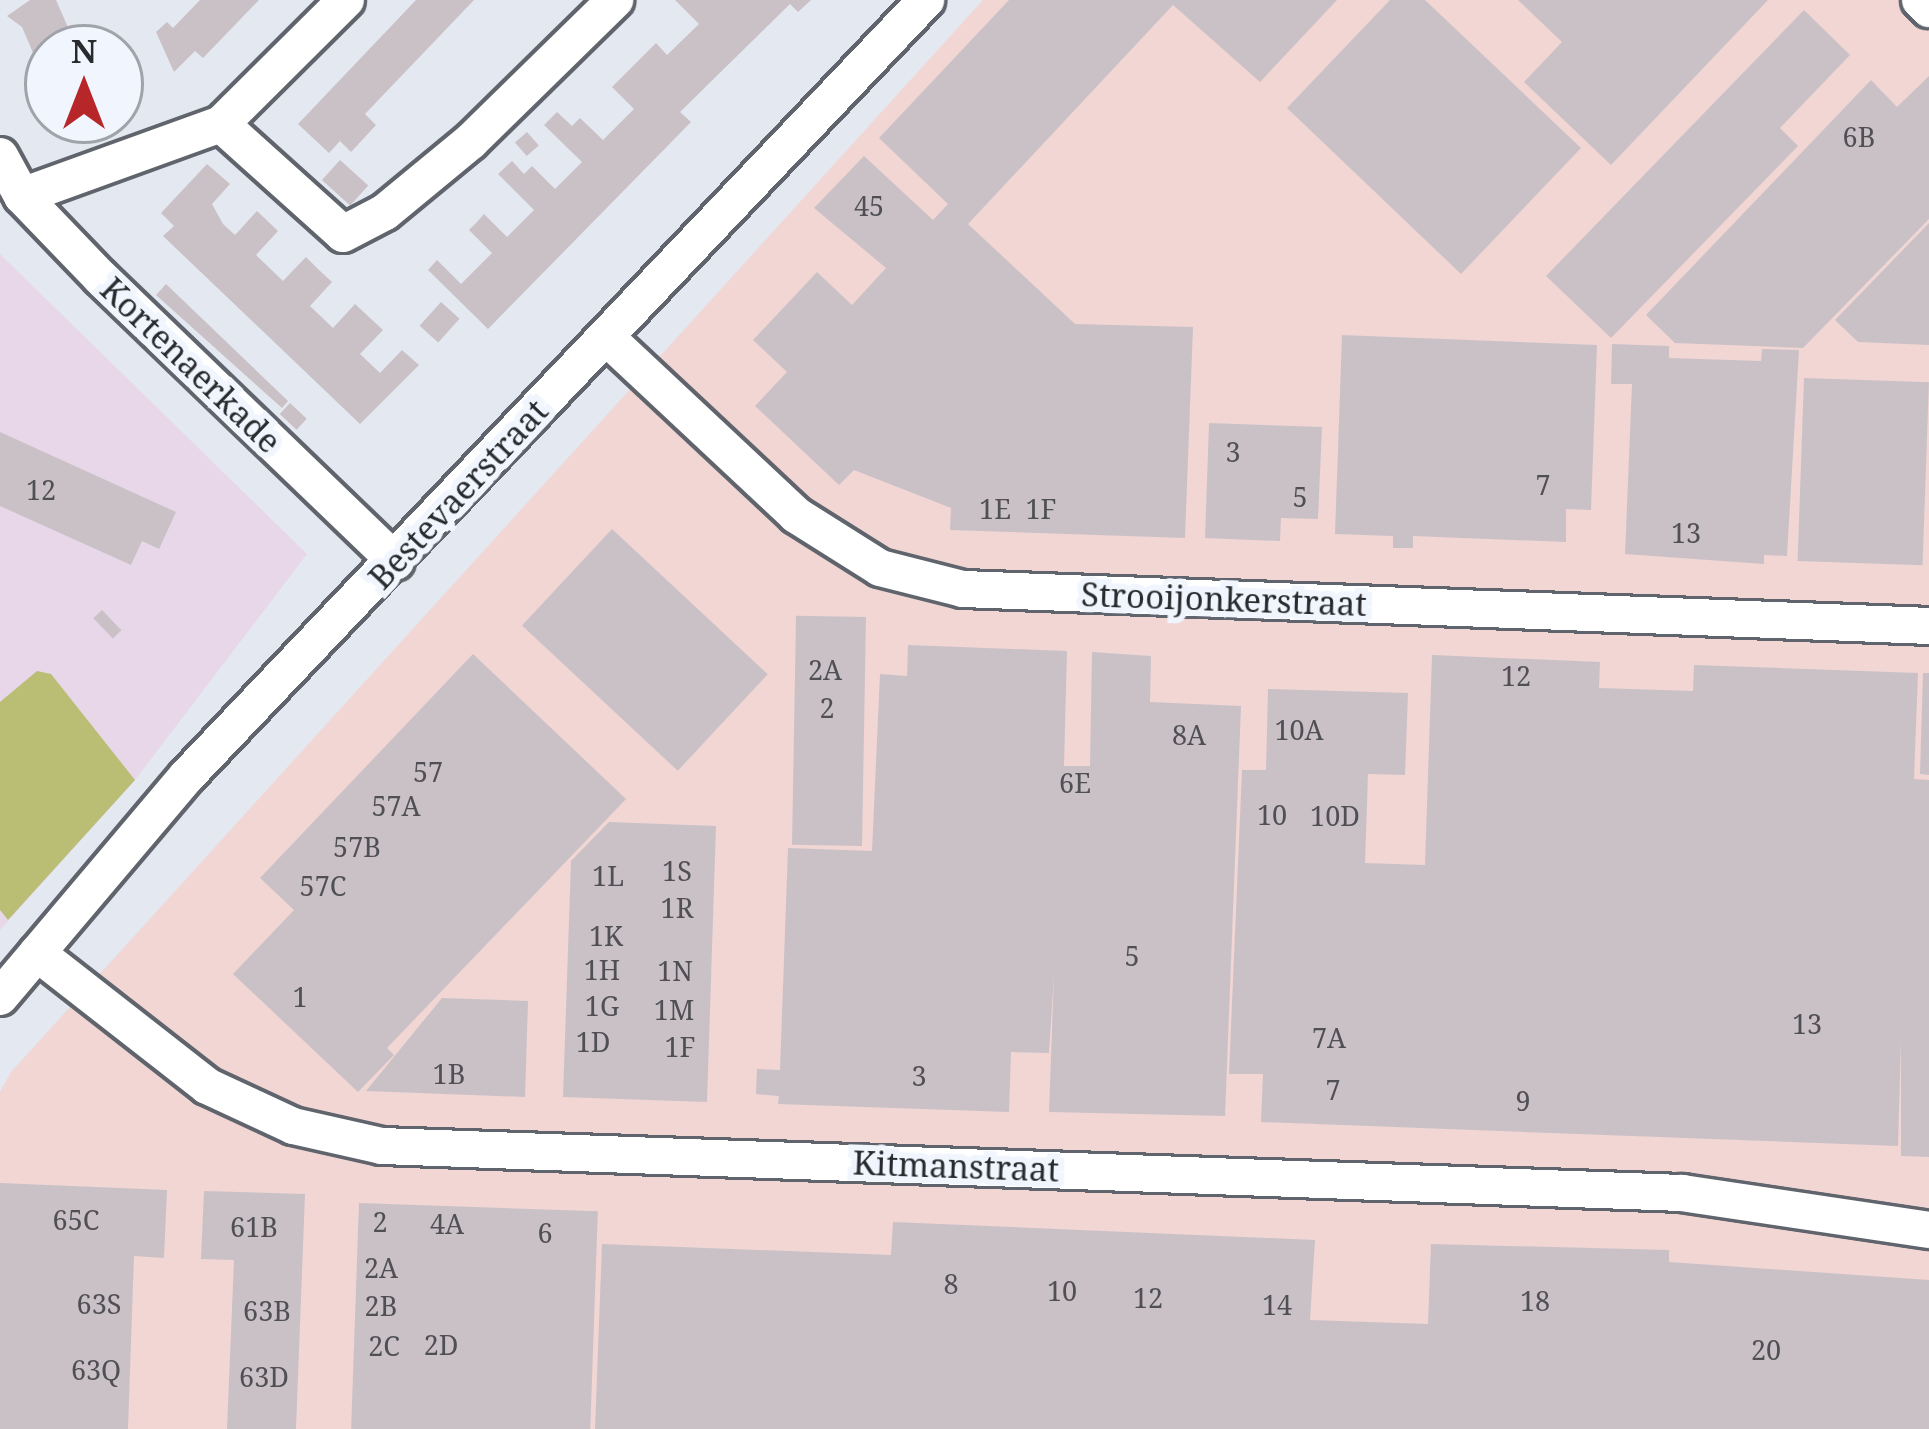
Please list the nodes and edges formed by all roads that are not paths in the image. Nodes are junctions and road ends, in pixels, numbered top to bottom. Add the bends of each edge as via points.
1 (346, 0) edge
2 (615, 0) edge
3 (926, 0) edge
4 (1920, 0) edge
5 (1929, 9) edge
6 (221, 124) junction
7 (0, 156) edge
8 (22, 196) junction
9 (606, 337) junction
10 (396, 562) junction
11 (1929, 626) edge
12 (37, 953) junction
13 (0, 997) edge
14 (1929, 1230) edge

1 - 6 street
2 - 6 street via 386,212 343,234
3 - 9 street, Bestevaerstraat
4 - 5 street
6 - 8 street
7 - 8 street, Kortenaerkade
8 - 10 street, Kortenaerkade
9 - 10 street, Bestevaerstraat
9 - 11 street, Strooijonkerstraat via 796,515 880,568 964,589
10 - 12 street, Bestevaerstraat via 187,776
12 - 13 street, Bestevaerstraat
12 - 14 street, Kitmanstraat via 207,1086 293,1126 382,1146 1682,1193

